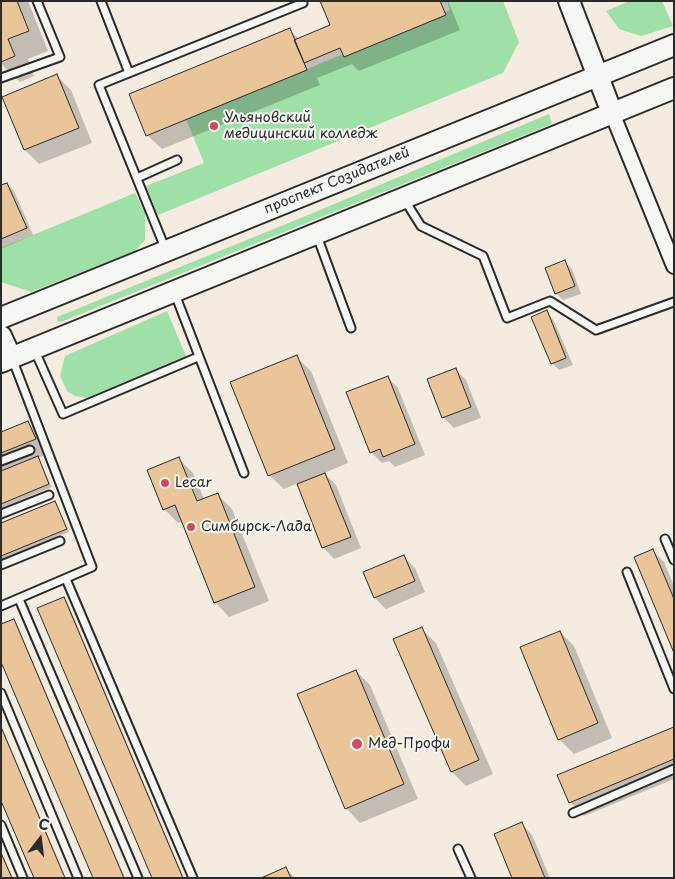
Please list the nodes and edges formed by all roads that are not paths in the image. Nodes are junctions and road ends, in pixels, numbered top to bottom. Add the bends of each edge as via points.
1 (37, 1) edge
2 (101, 1) edge
3 (303, 1) edge
4 (569, 1) edge
5 (674, 45) edge
6 (129, 72) junction
7 (599, 75) junction
8 (1, 78) edge
9 (674, 88) edge
10 (612, 113) junction
11 (177, 160) dead end
12 (137, 178) junction
13 (404, 199) junction
14 (316, 234) junction
15 (166, 251) junction
16 (673, 261) edge
17 (174, 291) junction
18 (674, 302) edge
19 (1, 318) edge
20 (351, 328) dead end
21 (1, 336) edge
22 (33, 349) junction
23 (198, 358) junction
24 (6, 360) edge
25 (30, 450) dead end
26 (1, 461) edge
27 (244, 473) dead end
28 (49, 495) dead end
29 (1, 514) edge
30 (665, 539) dead end
31 (60, 541) dead end
32 (674, 560) edge
33 (1, 565) edge
34 (627, 572) dead end
35 (66, 579) junction
36 (19, 599) junction
37 (1, 606) edge
38 (674, 690) edge
39 (1, 693) edge
40 (674, 769) edge
41 (573, 813) dead end
42 (1, 825) edge
43 (458, 849) dead end
44 (23, 878) edge
45 (78, 878) edge
46 (138, 878) edge
47 (193, 878) edge
48 (470, 878) edge

1 - 8 lane via 60,57
2 - 6 lane
3 - 6 lane
4 - 7 main road
5 - 7 main road, проспект Созидателей
6 - 12 lane via 99,85
7 - 10 main road
7 - 15 main road, проспект Созидателей
9 - 10 main road
10 - 13 main road
10 - 16 street
11 - 12 lane
12 - 15 lane
13 - 14 main road
13 - 18 lane via 421,226 483,256 507,318 550,301 596,330
14 - 17 main road
14 - 20 lane
15 - 19 main road, проспект Созидателей
17 - 22 main road
17 - 23 lane
21 - 24 main road
22 - 23 lane via 63,414
22 - 24 main road
23 - 27 lane
24 - 35 lane via 92,567
25 - 26 lane
28 - 29 lane
30 - 32 lane
31 - 33 lane
34 - 38 lane
35 - 36 lane
35 - 47 lane
36 - 37 lane
36 - 46 lane
39 - 45 lane
40 - 41 lane
42 - 44 lane
43 - 48 lane

